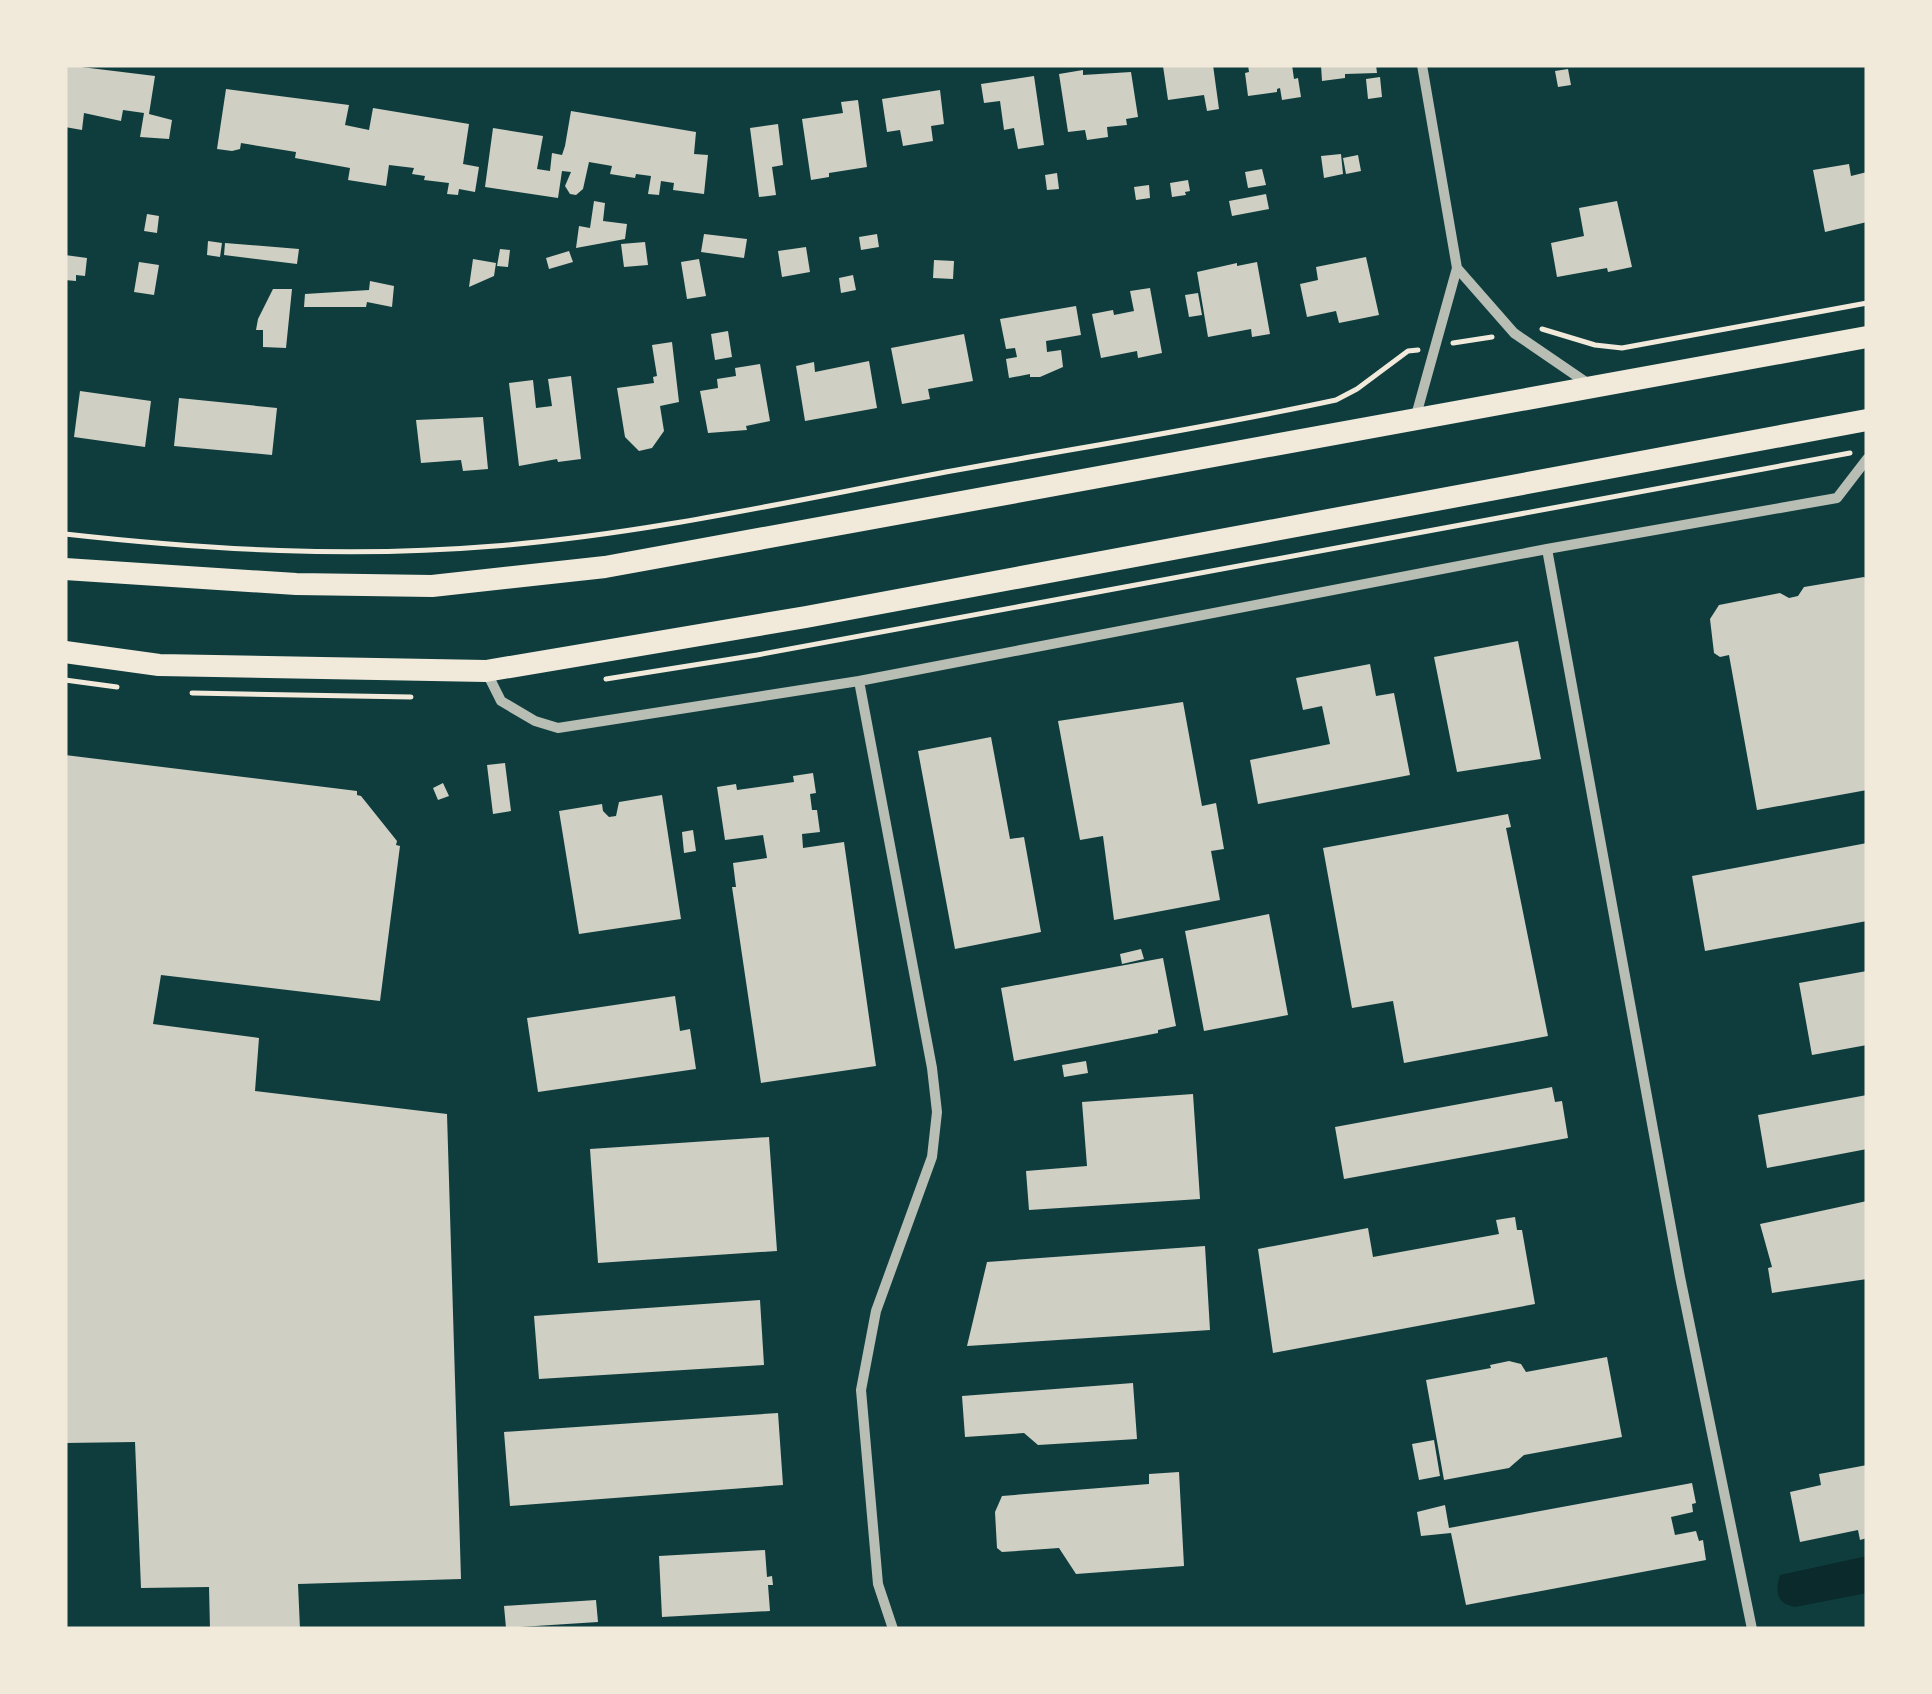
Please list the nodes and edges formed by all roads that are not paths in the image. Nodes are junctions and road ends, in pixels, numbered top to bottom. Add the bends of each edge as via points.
1 (1422, 65) edge
2 (1456, 268) junction
3 (1867, 337) edge
4 (1593, 388) junction
5 (1416, 420) junction
6 (1867, 420) edge
7 (1867, 459) edge
8 (1547, 549) junction
9 (65, 569) edge
10 (65, 652) edge
11 (486, 670) junction
12 (859, 681) junction
13 (893, 1629) edge
14 (1752, 1629) edge

1 - 2 street
2 - 4 street via 1514,333
2 - 5 street
3 - 4 main road
4 - 5 main road
5 - 9 main road via 742,544 451,584 296,584
6 - 11 main road
7 - 8 street via 1837,498
8 - 12 street
8 - 14 street via 1680,1277
10 - 11 main road via 159,665
11 - 12 street via 501,701 558,728
12 - 13 street via 937,1112 932,1157 876,1311 861,1390 878,1584

